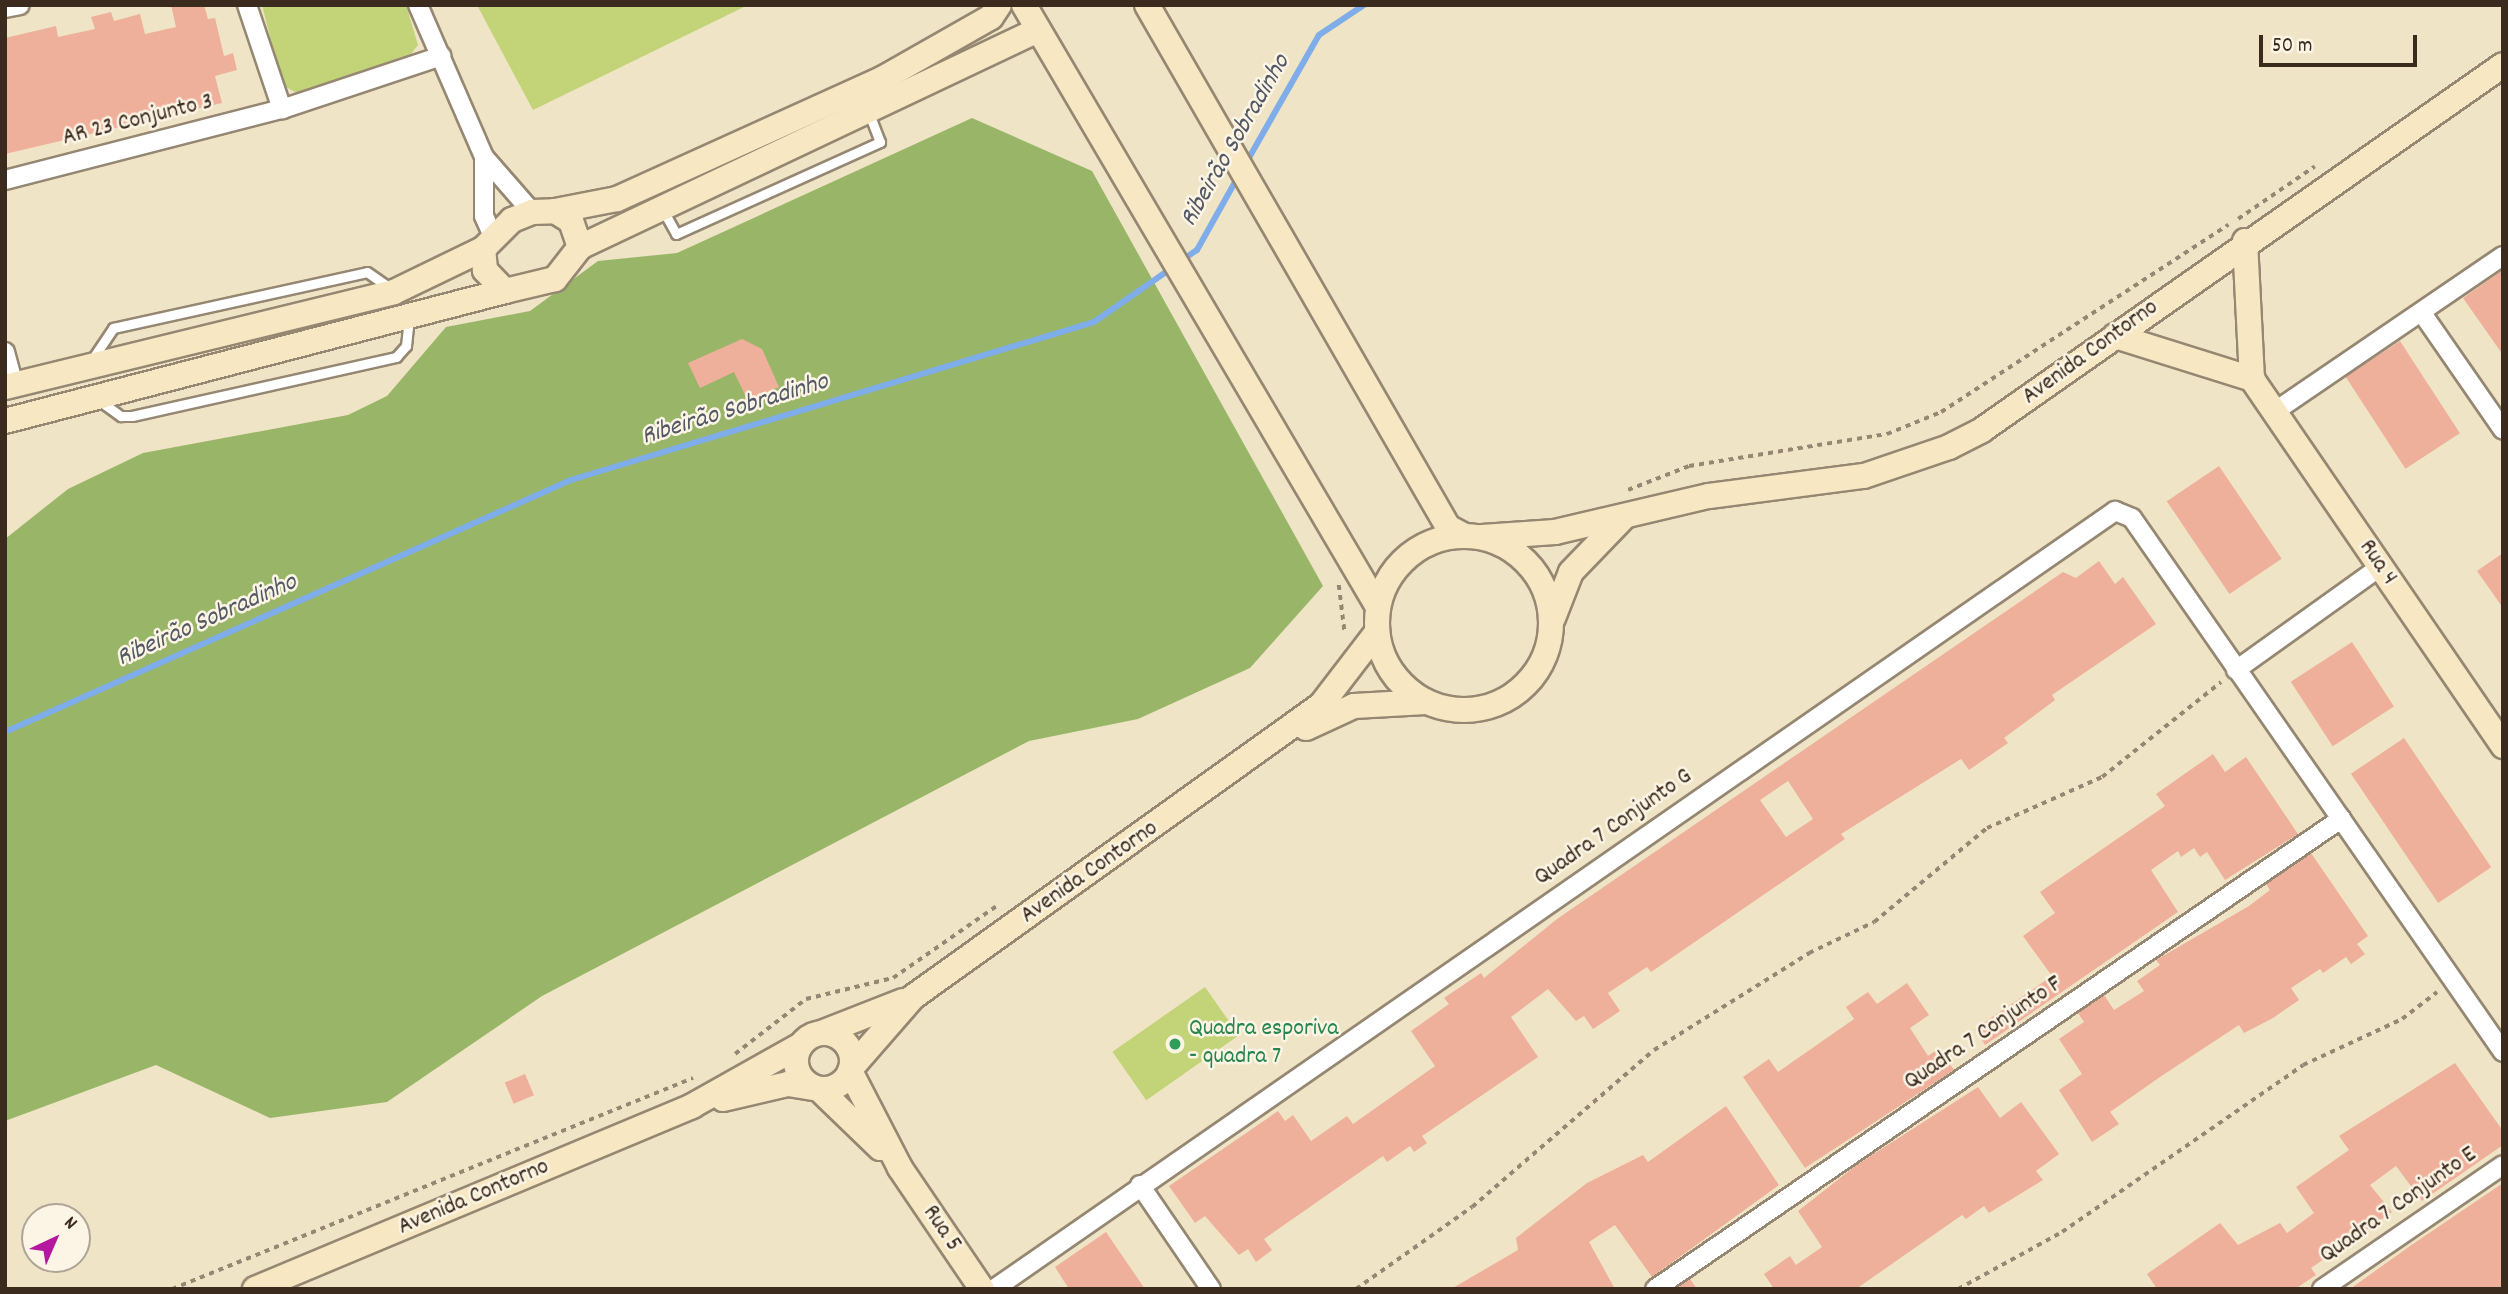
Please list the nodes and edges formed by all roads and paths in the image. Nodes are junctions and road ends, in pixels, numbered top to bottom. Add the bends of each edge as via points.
1 (20, 5) edge
2 (247, 5) edge
3 (418, 5) edge
4 (999, 5) edge
5 (1024, 5) edge
6 (1147, 5) edge
7 (5, 8) edge
8 (1038, 30) junction
9 (441, 56) junction
10 (2503, 65) edge
11 (282, 109) junction
12 (484, 157) junction
13 (2321, 163) dead end
14 (5, 180) edge
15 (543, 211) junction
16 (2245, 241) junction
17 (488, 242) junction
18 (580, 247) junction
19 (2503, 256) edge
20 (505, 291) junction
21 (2423, 313) junction
22 (409, 317) junction
23 (2115, 336) junction
24 (5, 352) edge
25 (2252, 379) junction
26 (10, 386) edge
27 (96, 398) junction
28 (2274, 412) junction
29 (5, 421) edge
30 (2503, 430) edge
31 (1622, 504) junction
32 (1464, 533) junction
33 (2380, 567) junction
34 (1358, 578) junction
35 (1378, 607) junction
36 (1552, 622) junction
37 (1377, 632) junction
38 (1344, 645) dead end
39 (2236, 670) junction
40 (1426, 702) junction
41 (2503, 746) edge
42 (1266, 748) junction
43 (2341, 819) junction
44 (1004, 901) dead end
45 (2453, 980) junction
46 (914, 997) junction
47 (824, 1032) junction
48 (799, 1046) junction
49 (2503, 1052) edge
50 (732, 1057) dead end
51 (851, 1069) junction
52 (697, 1076) dead end
53 (816, 1088) junction
54 (692, 1107) junction
55 (2503, 1165) edge
56 (900, 1168) junction
57 (1140, 1185) junction
58 (172, 1289) edge
59 (255, 1289) edge
60 (982, 1289) edge
61 (994, 1289) edge
62 (1211, 1289) edge
63 (1356, 1289) edge
64 (1655, 1289) edge
65 (1958, 1289) edge
66 (2322, 1289) edge

1 - 7 street
2 - 11 street
3 - 9 street
4 - 15 main road via 991,17 882,79 617,199
5 - 8 main road
6 - 32 main road via 1260,201
8 - 18 main road via 664,212
8 - 34 main road
9 - 11 street, AR 23 Conjunto 3
9 - 12 street
10 - 16 main road, Avenida Contorno
11 - 14 street, AR 23 Conjunto 3
12 - 15 street
12 - 17 street
13 - 31 path via 2014,370 1941,412 1887,434 1689,466
15 - 17 main road
15 - 18 main road via 571,221
16 - 23 main road, Avenida Contorno
16 - 25 main road
17 - 20 main road via 485,271
17 - 26 main road via 394,292
18 - 20 main road via 555,279
19 - 21 street
20 - 22 main road
21 - 28 street
21 - 30 street
22 - 27 main road
22 - 27 lane via 406,346 396,357 132,416 121,416
23 - 25 main road
23 - 31 main road, Avenida Contorno via 1982,430 1918,459 1864,475
24 - 26 street
25 - 28 main road, Rua 4
27 - 29 main road
28 - 33 main road, Rua 4
31 - 32 main road, Avenida Contorno via 1555,531
31 - 36 main road via 1571,572
32 - 34 path via 1427,534 1371,578
32 - 35 main road via 1439,538 1408,556 1385,584
32 - 36 main road via 1510,548 1532,567
33 - 39 street
33 - 41 main road, Rua 4
34 - 35 main road
34 - 38 path via 1337,586 1348,620
35 - 37 main road
36 - 40 main road via 1543,660 1511,698 1454,710
37 - 40 main road via 1390,668
37 - 42 main road, Avenida Contorno via 1343,682
39 - 43 street
39 - 57 street, Quadra 7 Conjunto G via 2132,518 2115,511
39 - 63 path via 2102,777 1987,828 1874,922 1810,953 1645,1056 1472,1207
40 - 42 main road, Avenida Contorno via 1354,706
42 - 46 main road, Avenida Contorno
43 - 45 street
43 - 64 street, Quadra 7 Conjunto F
44 - 50 path via 893,978 806,999
45 - 49 street
45 - 65 path via 2402,1019 2303,1065 2062,1232
46 - 47 main road, Avenida Contorno
46 - 51 main road, Avenida Contorno
47 - 48 main road
47 - 51 main road via 842,1039
48 - 53 main road via 799,1075
48 - 54 main road, Avenida Contorno
51 - 53 main road via 835,1088
51 - 56 main road, Rua 5
52 - 58 path
53 - 54 main road, Avenida Contorno via 788,1084
53 - 56 main road, Rua 5
54 - 59 main road, Avenida Contorno
55 - 66 street, Quadra 7 Conjunto E
56 - 60 main road, Rua 5
57 - 61 street, Quadra 7 Conjunto G
57 - 62 street

